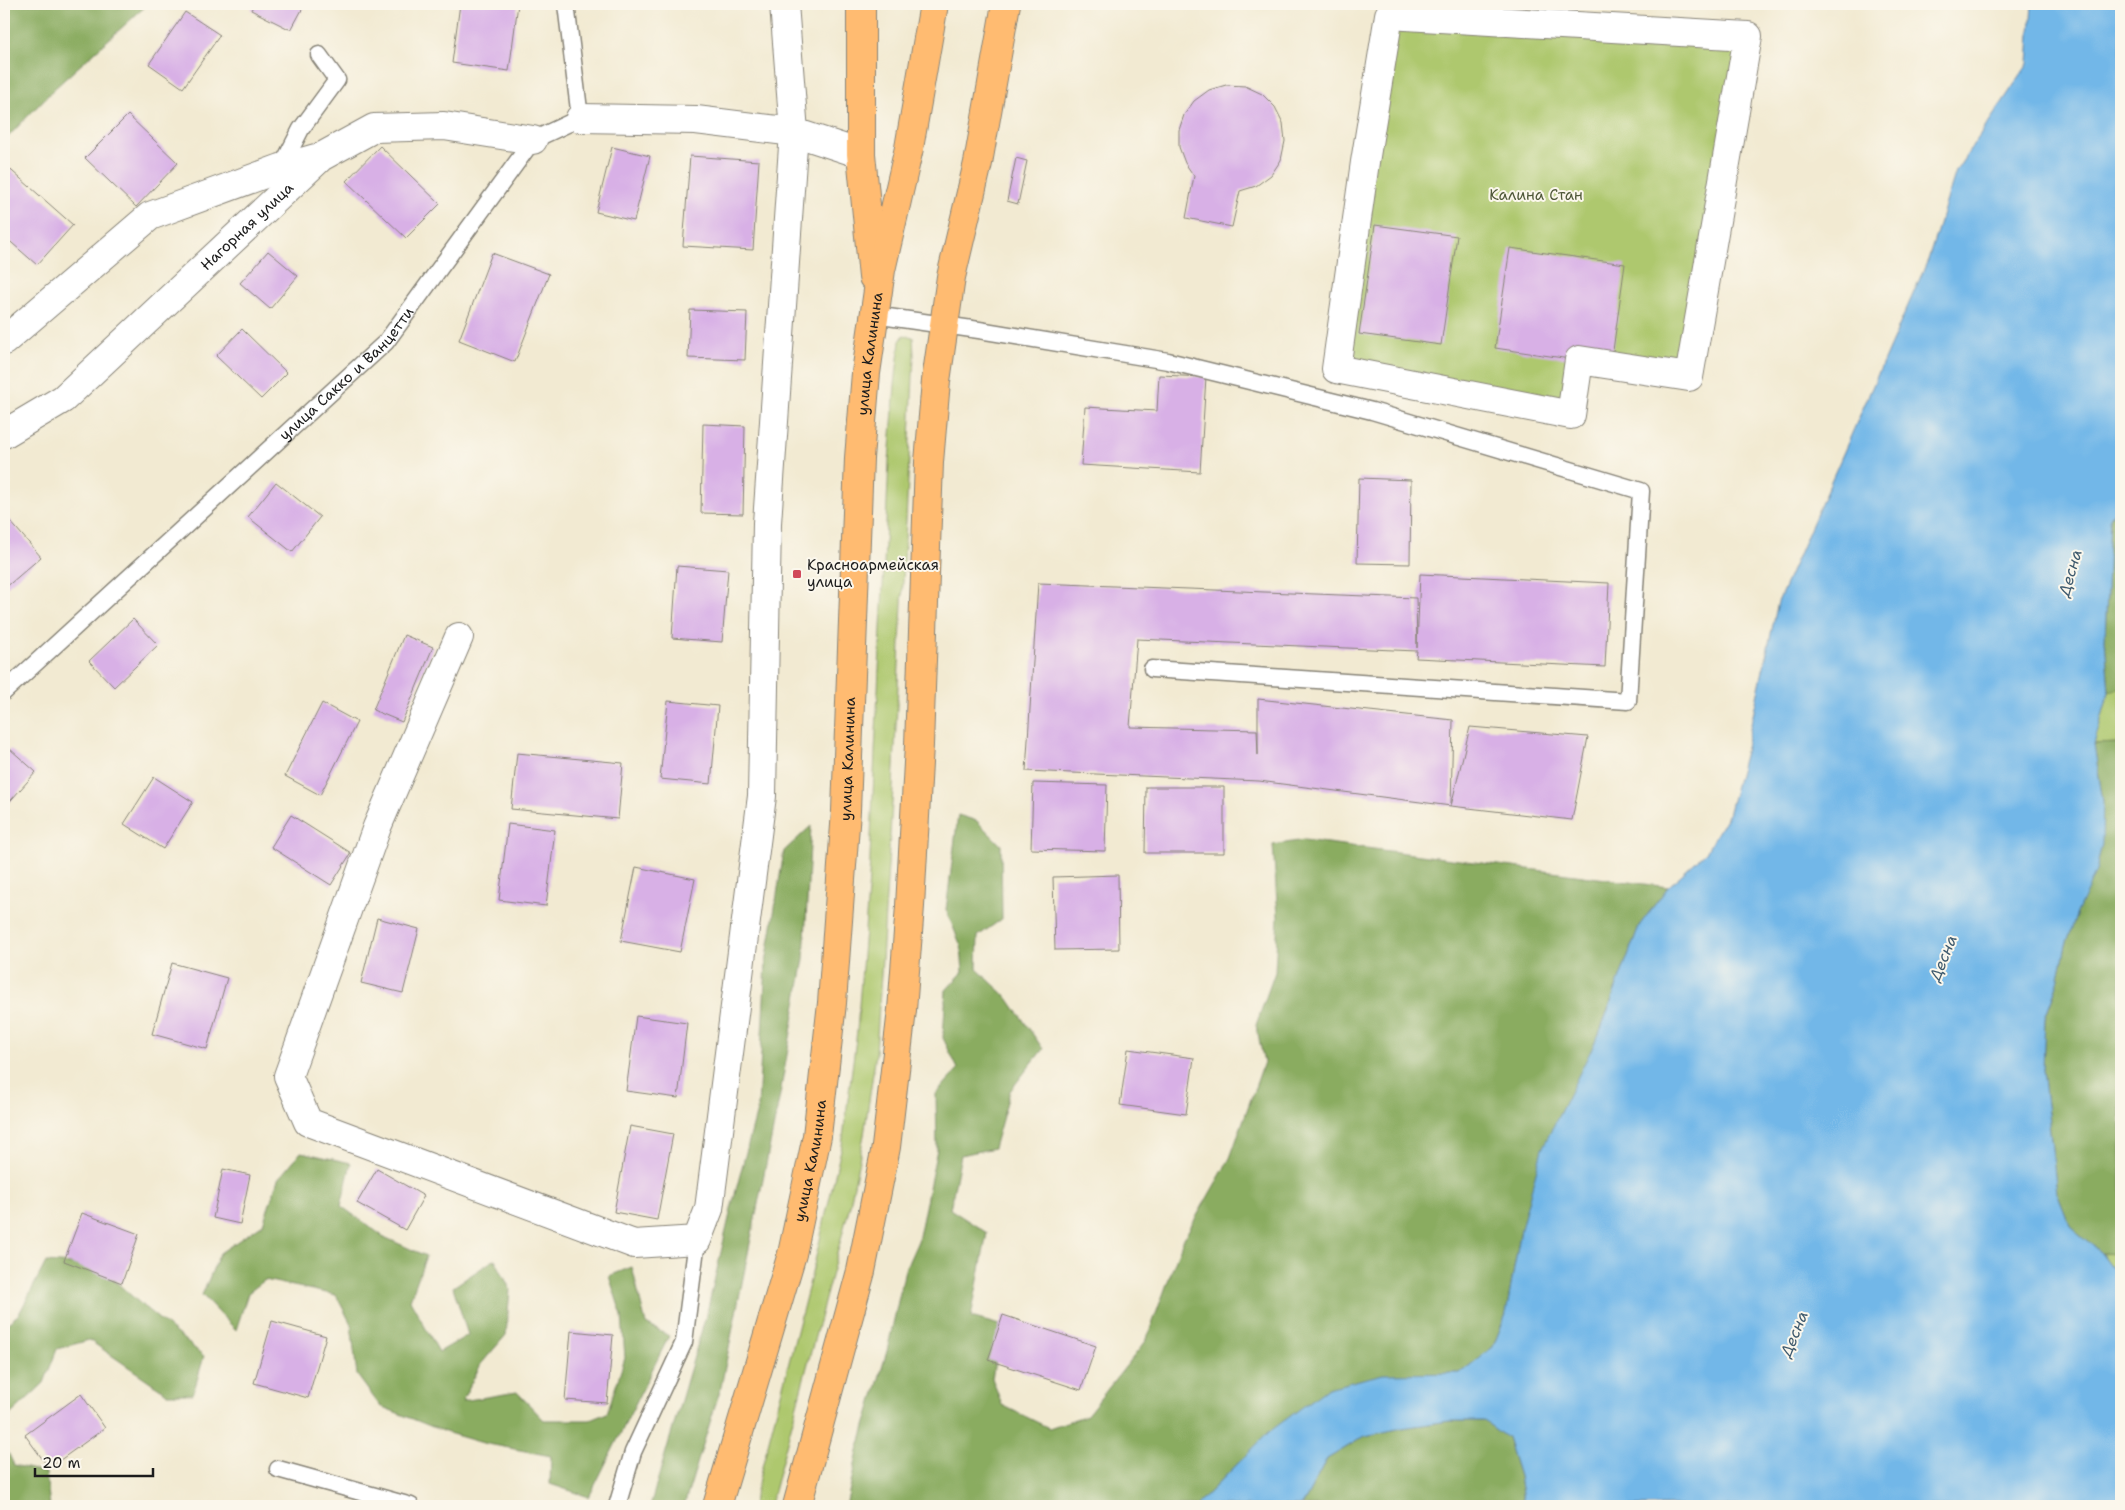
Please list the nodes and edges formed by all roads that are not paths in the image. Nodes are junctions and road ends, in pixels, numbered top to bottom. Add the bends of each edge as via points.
1 (566, 4) edge
2 (784, 4) edge
3 (861, 4) edge
4 (934, 4) edge
5 (1006, 4) edge
6 (1389, 15) joint
7 (319, 55) dead end
8 (580, 118) junction
9 (794, 132) junction
10 (533, 140) junction
11 (861, 154) junction
12 (321, 157) junction
13 (282, 168) junction
14 (875, 307) junction
15 (944, 324) junction
16 (4, 341) edge
17 (4, 434) edge
18 (459, 637) dead end
19 (1152, 669) dead end
20 (4, 692) edge
21 (697, 1240) junction
22 (278, 1469) dead end
23 (411, 1506) edge
24 (617, 1506) edge
25 (718, 1506) edge
26 (798, 1506) edge

1 - 8 lane
2 - 9 street
3 - 11 main road
4 - 14 main road, улица Калинина via 909,148
5 - 15 main road via 978,163 951,277
6 - 6 street via 1336,369 1571,415 1579,360 1689,377 1748,36
7 - 13 lane via 337,80 301,129
8 - 9 street via 696,120
8 - 10 lane, улица Сакко и Ванцетти
9 - 11 street
9 - 21 street via 767,523 762,796 709,1209
10 - 12 street, Нагорная улица via 444,126 374,128
10 - 20 lane, улица Сакко и Ванцетти via 386,342
11 - 14 main road
12 - 13 street
12 - 17 street, Нагорная улица via 63,399
13 - 16 street via 150,216
14 - 15 lane
14 - 25 main road, улица Калинина via 860,439 840,902 817,1136 792,1254
15 - 19 lane via 1168,361 1372,410 1641,491 1628,701
15 - 26 main road via 929,462 916,823 892,1101 886,1147 860,1271
18 - 21 street via 376,827 288,1076 308,1122 634,1244
21 - 24 lane via 684,1342 633,1452
22 - 23 lane

